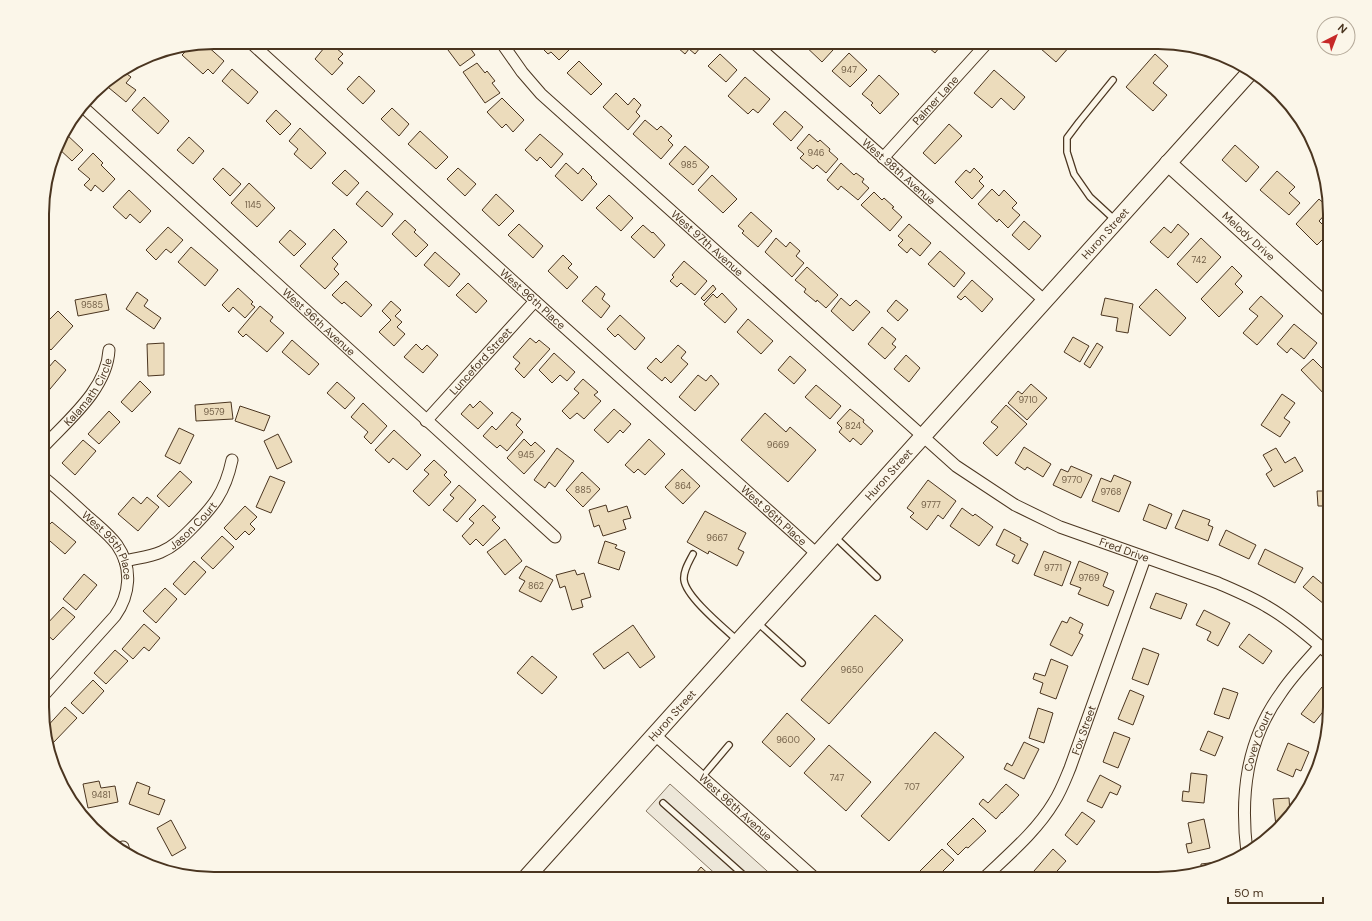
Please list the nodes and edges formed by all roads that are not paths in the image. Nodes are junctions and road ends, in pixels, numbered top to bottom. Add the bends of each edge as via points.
1 (258, 49) edge
2 (506, 49) edge
3 (761, 49) edge
4 (982, 49) edge
5 (1247, 75) edge
6 (1113, 80) dead end
7 (86, 110) edge
8 (883, 158) junction
9 (1168, 164) junction
10 (1116, 221) junction
11 (535, 301) junction
12 (1045, 301) junction
13 (1323, 304) edge
14 (109, 350) dead end
15 (426, 421) junction
16 (923, 436) junction
17 (49, 441) edge
18 (232, 460) dead end
19 (49, 481) edge
20 (834, 536) junction
21 (555, 537) dead end
22 (693, 554) dead end
23 (817, 554) junction
24 (1145, 558) junction
25 (125, 561) junction
26 (877, 577) dead end
27 (756, 622) junction
28 (739, 642) junction
29 (1320, 646) junction
30 (1323, 649) edge
31 (802, 663) dead end
32 (49, 689) edge
33 (655, 735) junction
34 (729, 745) dead end
35 (702, 777) junction
36 (662, 803) dead end
37 (1246, 846) edge
38 (531, 872) edge
39 (740, 872) edge
40 (808, 872) edge
41 (991, 872) edge

1 - 11 street, West 96th Place
2 - 16 street, West 97th Avenue via 540,94
3 - 8 street, West 98th Avenue
4 - 8 street, Palmer Lane
5 - 9 main road, Huron Street
6 - 10 lane via 1067,138 1067,152 1074,174 1090,197
7 - 15 street, West 96th Avenue
8 - 12 street, West 98th Avenue
9 - 10 main road, Huron Street
9 - 13 main road, Melody Drive
10 - 12 main road, Huron Street
11 - 15 street, Lunceford Street
11 - 23 street, West 96th Place
12 - 16 main road, Huron Street
14 - 17 street, Kalamath Circle via 108,360 93,393
15 - 21 street, West 96th Avenue
16 - 20 main road, Huron Street
16 - 24 street, Fred Drive via 956,466 1015,505 1060,527
18 - 25 street, Jason Court via 227,481 213,505 175,545 161,552
19 - 25 street, West 95th Place via 110,537
20 - 23 main road, Huron Street
20 - 26 lane
22 - 28 lane via 686,566 684,581 693,597
23 - 27 main road, Huron Street
24 - 29 street, Fred Drive via 1241,593 1288,620
24 - 41 street, Fox Street via 1060,792 1039,823
25 - 32 street, West 95th Place via 128,586 121,607
27 - 28 main road, Huron Street
27 - 31 lane
28 - 33 main road, Huron Street
29 - 30 street, Fred Drive
29 - 37 street, Covey Court via 1280,693 1257,740 1244,796
33 - 35 street, West 96th Avenue
33 - 38 main road, Huron Street
34 - 35 lane
35 - 40 street, West 96th Avenue
36 - 39 lane

